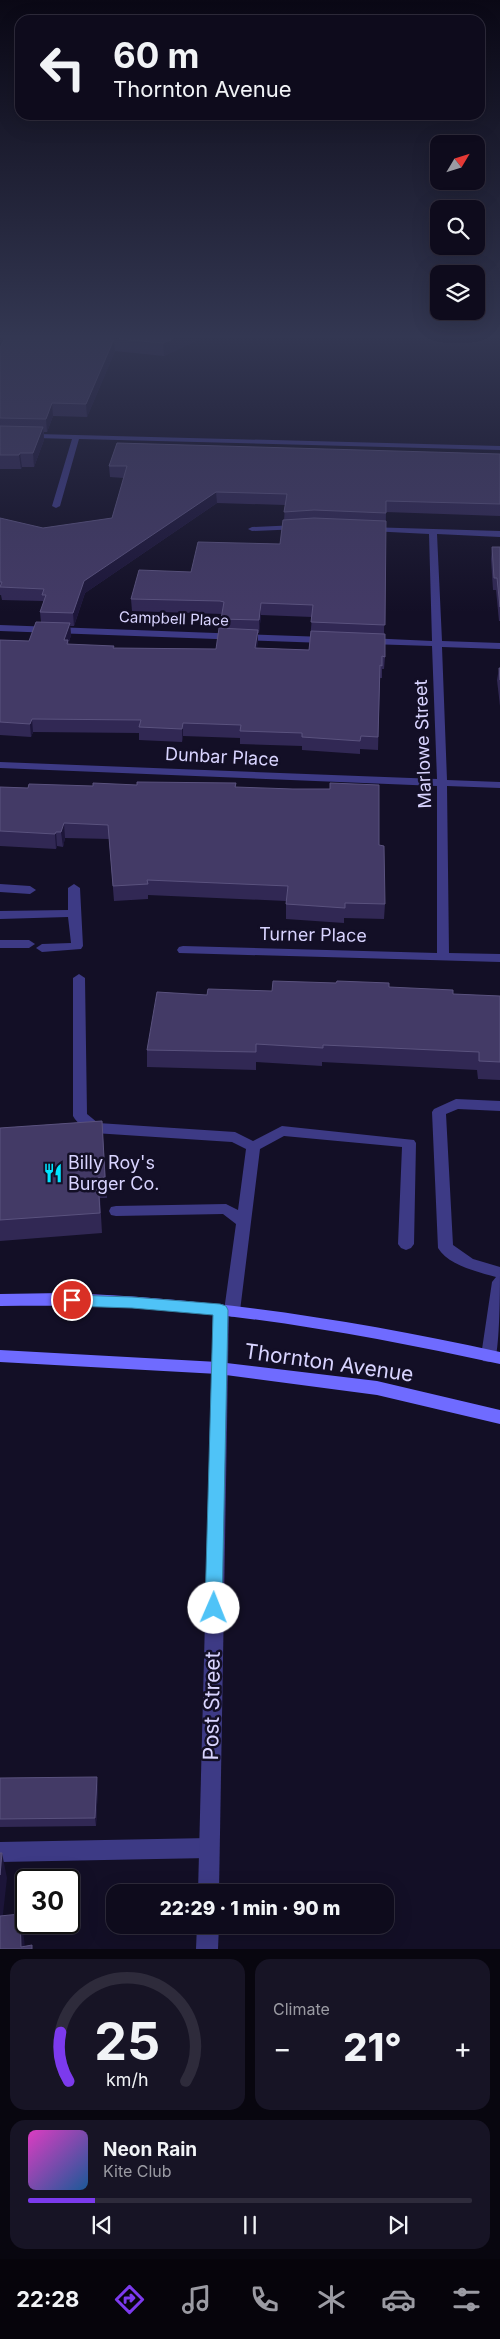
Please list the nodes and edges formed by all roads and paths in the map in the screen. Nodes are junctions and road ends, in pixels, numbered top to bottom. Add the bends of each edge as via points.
1 (0, 435) edge
2 (76, 437) junction
3 (500, 448) edge
4 (56, 506) dead end
5 (305, 527) edge
6 (252, 529) dead end
7 (363, 529) edge
8 (433, 532) junction
9 (500, 534) edge
10 (0, 628) edge
11 (337, 640) edge
12 (357, 641) edge
13 (436, 644) junction
14 (500, 646) edge
15 (0, 764) edge
16 (442, 784) junction
17 (500, 785) edge
18 (0, 888) edge
19 (74, 888) dead end
20 (30, 890) dead end
21 (74, 913) junction
22 (0, 914) edge
23 (0, 944) edge
24 (29, 944) dead end
25 (42, 948) dead end
26 (183, 950) dead end
27 (443, 955) junction
28 (500, 958) edge
29 (79, 978) dead end
30 (500, 1106) edge
31 (253, 1147) junction
32 (116, 1211) dead end
33 (243, 1222) junction
34 (406, 1244) dead end
35 (500, 1273) edge
36 (500, 1282) edge
37 (0, 1300) edge
38 (226, 1310) junction
39 (0, 1356) edge
40 (494, 1357) edge
41 (218, 1368) junction
42 (500, 1417) edge
43 (209, 1848) junction
44 (0, 1852) edge
45 (208, 1884) edge
46 (208, 1934) edge
47 (207, 1949) edge

1 - 2 street
2 - 3 street
2 - 4 street
5 - 6 street
7 - 8 street
8 - 9 street
8 - 13 street, Marlowe Street
10 - 11 street, Campbell Place
12 - 13 street
13 - 14 street
13 - 16 street, Marlowe Street
15 - 16 street, Dunbar Place
16 - 17 street, Dunbar Place
16 - 27 street, Marlowe Street
18 - 20 street
19 - 21 street
21 - 22 street
21 - 25 street via 77,946
23 - 24 street
26 - 27 street, Turner Place
27 - 28 street, Turner Place
29 - 31 street via 80,1116 94,1128 236,1137
30 - 35 street via 456,1104 439,1112 446,1248 468,1263
31 - 33 street, Post Street
31 - 34 street via 282,1131 408,1143
32 - 33 street via 226,1209
33 - 38 street, Post Street
36 - 40 street
37 - 38 street, Thornton Avenue via 132,1302
38 - 40 street, Thornton Avenue via 312,1320
38 - 41 street, Post Street
39 - 41 street, Thornton Avenue
41 - 42 street, Thornton Avenue via 377,1388
41 - 43 street, Post Street
43 - 44 street
43 - 45 street, Post Street
46 - 47 street

